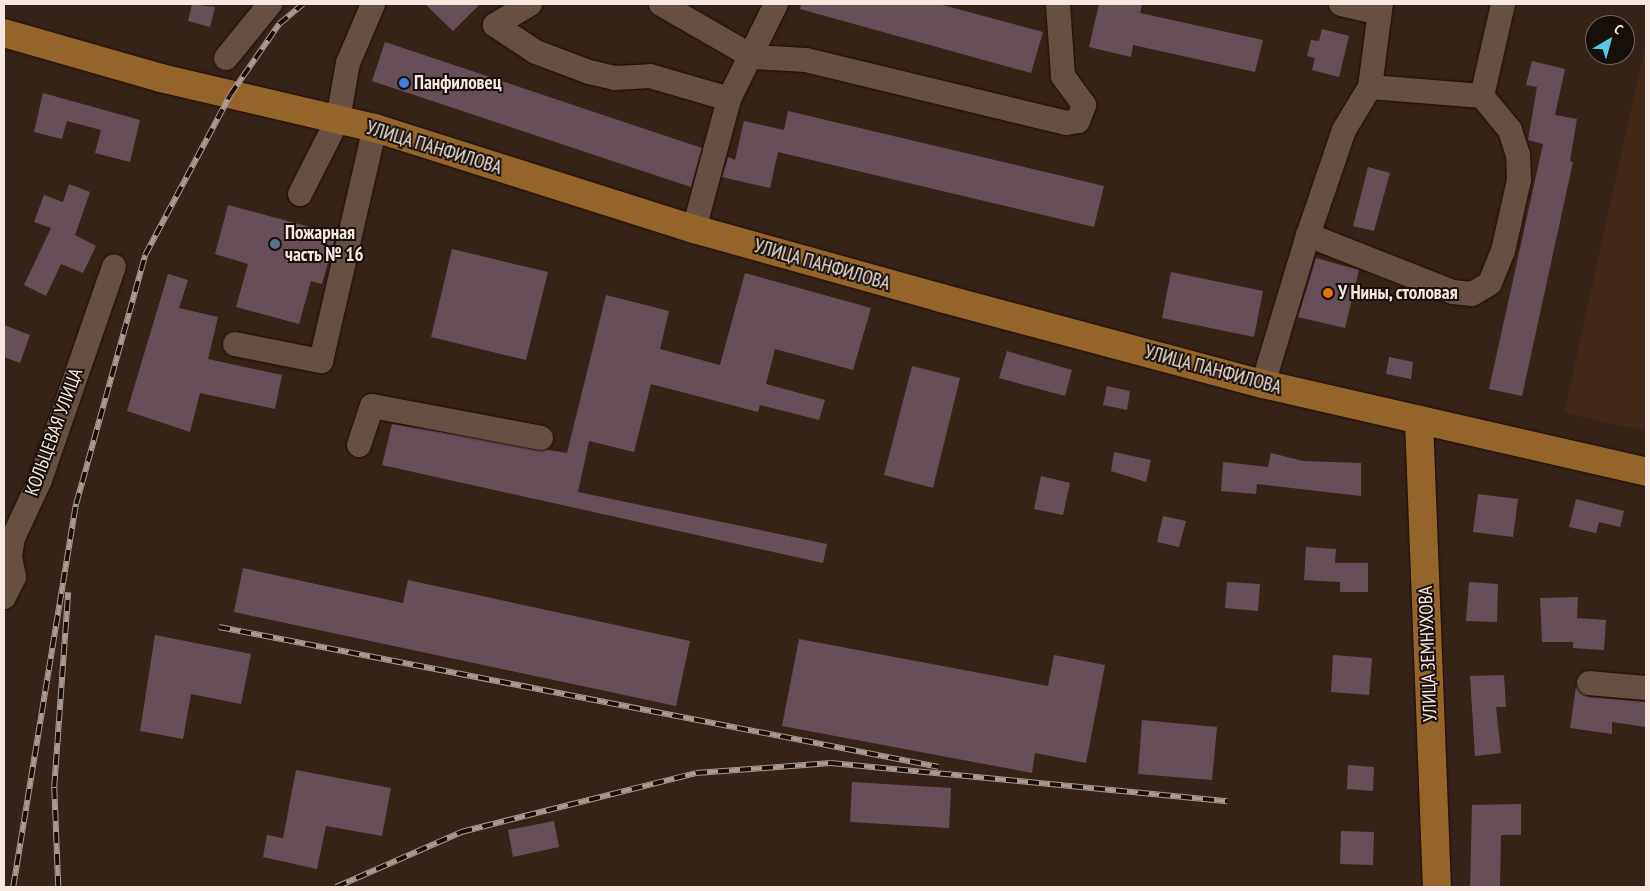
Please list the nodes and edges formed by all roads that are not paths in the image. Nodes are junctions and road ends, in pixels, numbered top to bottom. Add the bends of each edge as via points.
1 (270, 4) edge
2 (373, 4) edge
3 (530, 4) edge
4 (661, 4) edge
5 (776, 4) edge
6 (1058, 4) edge
7 (1341, 4) edge
8 (1504, 4) edge
9 (1380, 8) edge
10 (4, 33) edge
11 (753, 57) junction
12 (226, 58) dead end
13 (1370, 87) junction
14 (1482, 96) junction
15 (729, 99) junction
16 (338, 119) junction
17 (375, 128) junction
18 (300, 194) dead end
19 (694, 229) junction
20 (1308, 235) junction
21 (114, 266) dead end
22 (235, 344) dead end
23 (1263, 384) junction
24 (1419, 420) junction
25 (541, 438) dead end
26 (358, 445) dead end
27 (1646, 472) edge
28 (5, 592) edge
29 (1589, 683) dead end
30 (1646, 688) edge
31 (1437, 887) edge

1 - 12 street
2 - 16 street via 348,63
3 - 15 street via 495,24 536,52 589,72 614,78 650,76
4 - 11 street
5 - 11 street
6 - 11 street via 1063,76 1084,105 1078,121 1066,123 806,60
7 - 9 street
8 - 14 street
9 - 13 street
10 - 16 main road, УЛИЦА ПАНФИЛОВА via 161,78
11 - 15 street
13 - 14 street
13 - 20 street via 1344,130
14 - 20 street via 1510,130 1518,155 1519,180 1505,242 1490,283 1472,294 1453,292
15 - 19 street
16 - 17 main road, УЛИЦА ПАНФИЛОВА
16 - 18 street
17 - 19 main road, УЛИЦА ПАНФИЛОВА
17 - 22 street via 321,361
19 - 23 main road, УЛИЦА ПАНФИЛОВА
20 - 23 street
21 - 28 street, КОЛЬЦЕВАЯ УЛИЦА via 40,480 14,538 10,556 14,577
23 - 24 main road, УЛИЦА ПАНФИЛОВА
24 - 27 main road, УЛИЦА ПАНФИЛОВА
24 - 31 main road, УЛИЦА ЗЕМНУХОВА
25 - 26 street via 372,406
29 - 30 street

